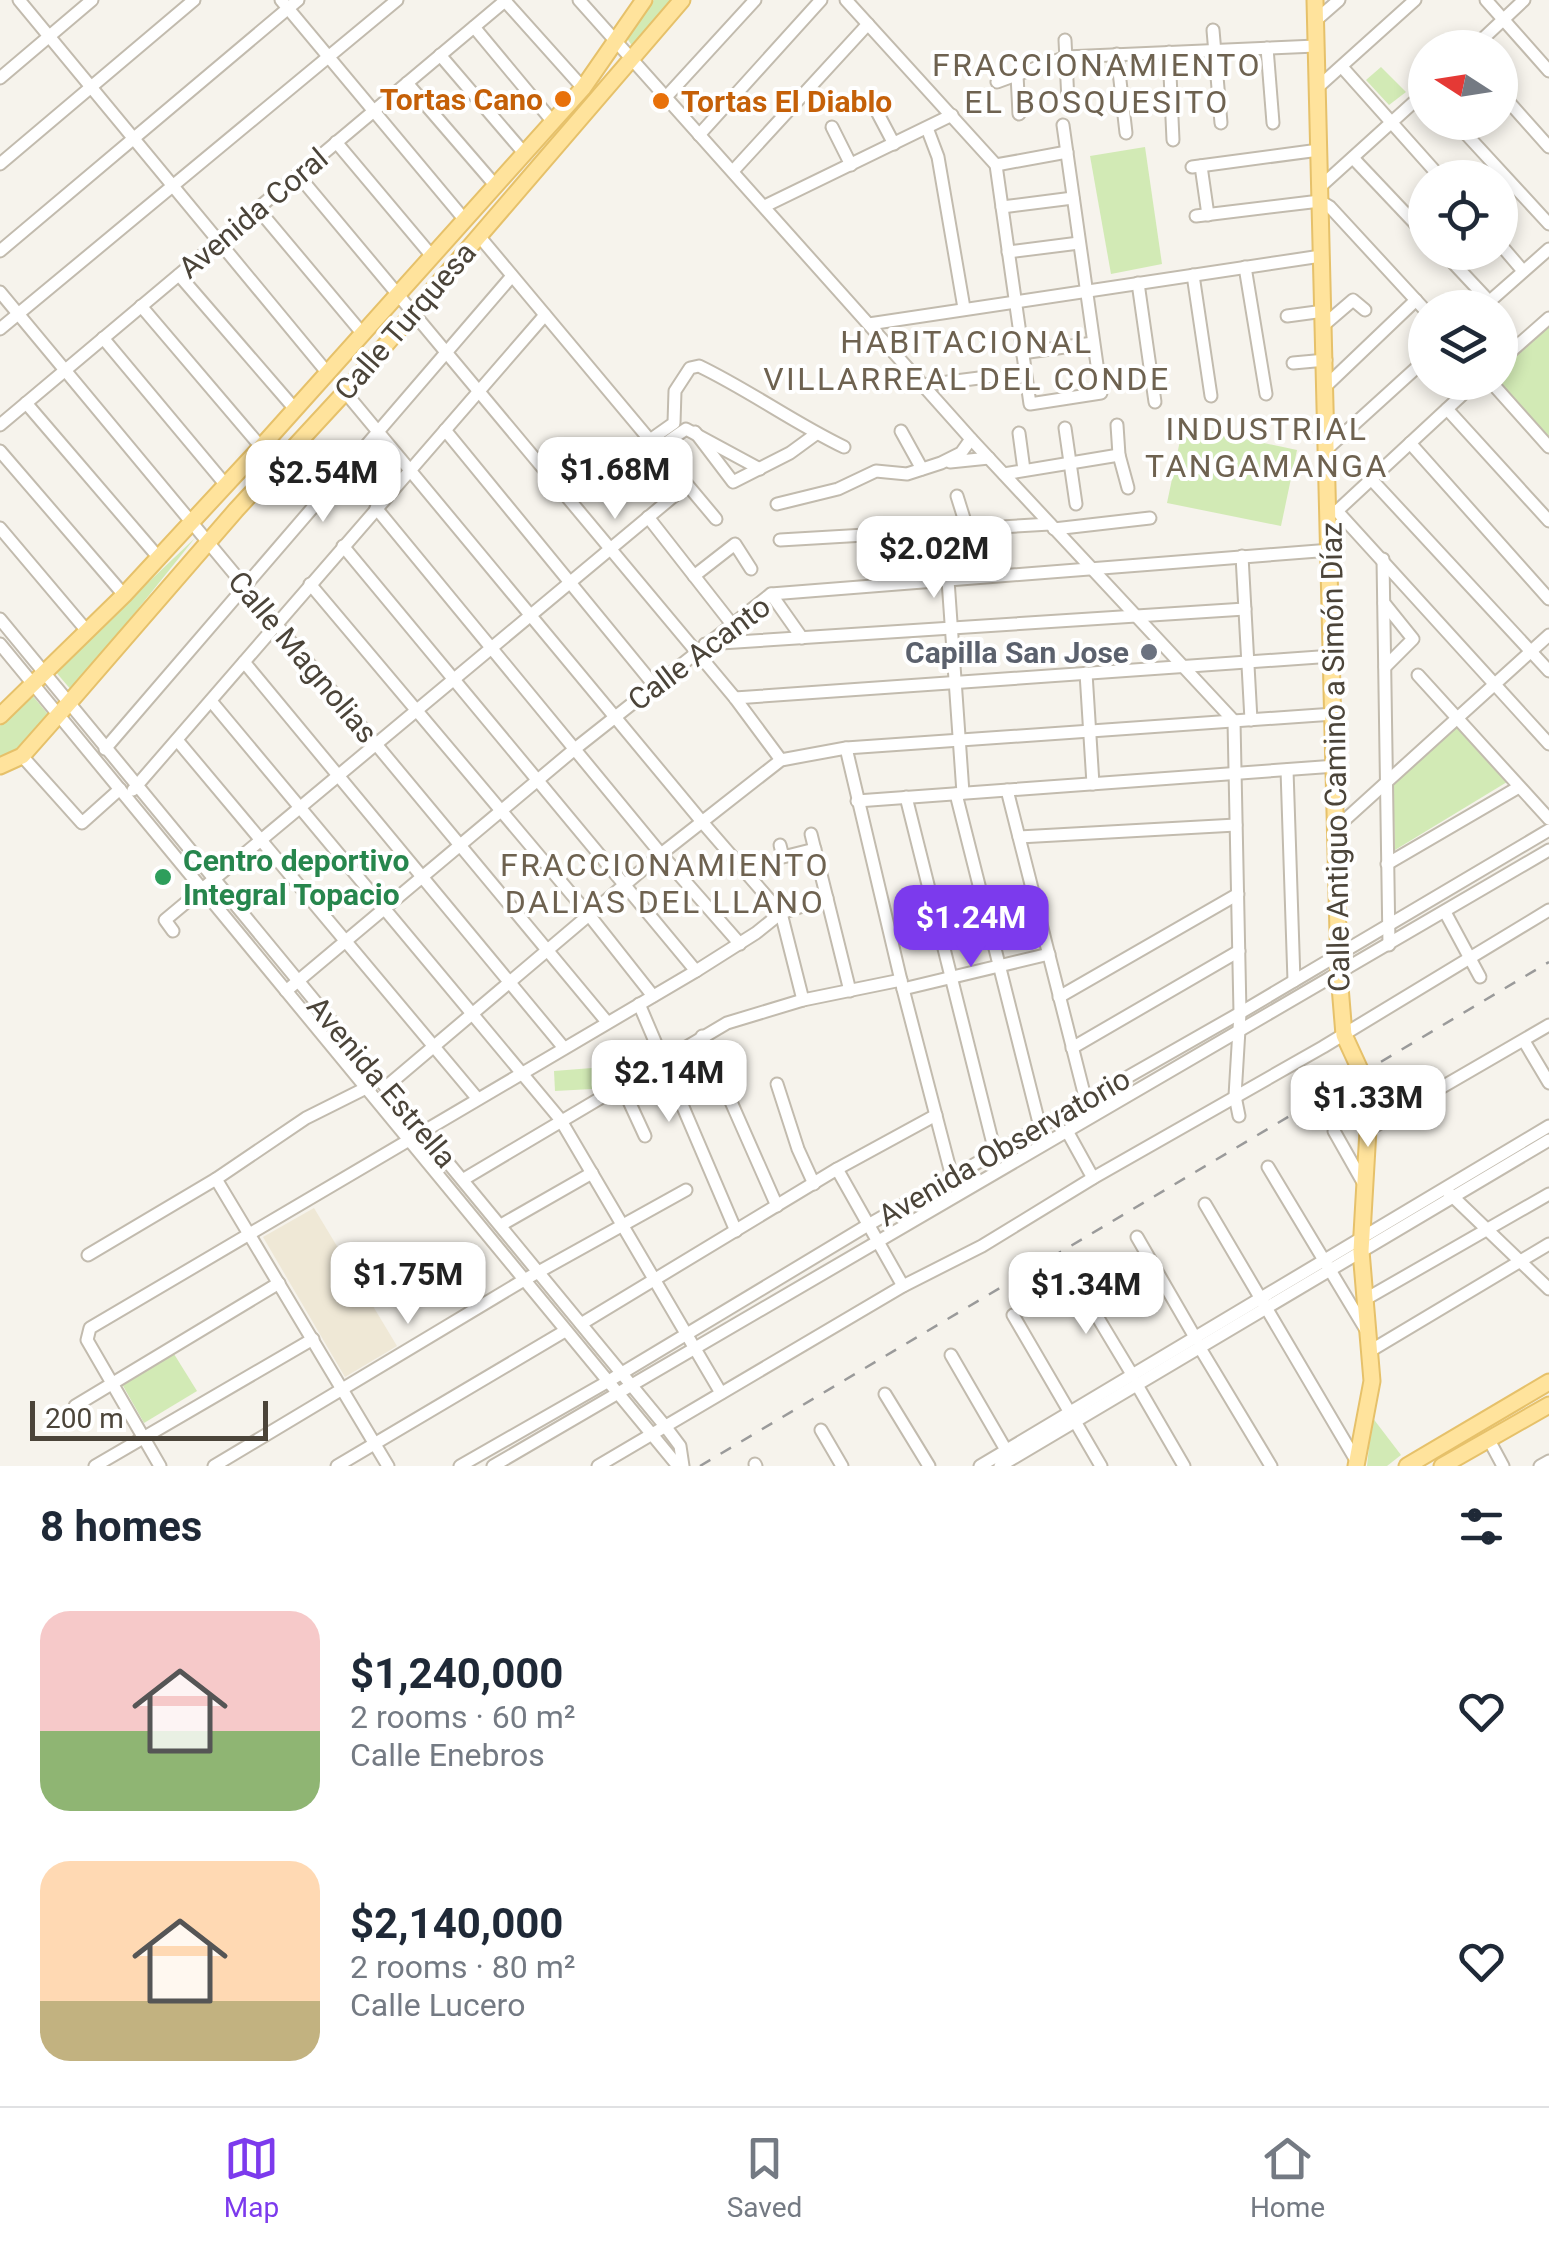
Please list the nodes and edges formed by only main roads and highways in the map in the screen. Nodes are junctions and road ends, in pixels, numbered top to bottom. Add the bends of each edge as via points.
1 (644, 0) edge
2 (682, 0) edge
3 (1315, 0) edge
4 (0, 716) edge
5 (0, 766) edge
6 (1549, 1382) edge
7 (1549, 1405) edge
8 (1357, 1464) edge
9 (1448, 1465) edge
10 (1407, 1466) edge

1 - 4 main road, Calle Turquesa via 583,88 159,558
2 - 5 main road, Calle Turquesa via 64,709 22,756
3 - 8 main road, Calle Antiguo Camino a Simón Díaz via 1333,511 1339,974 1344,1036 1361,1072 1368,1130 1362,1244 1370,1397
6 - 10 main road
7 - 9 main road

